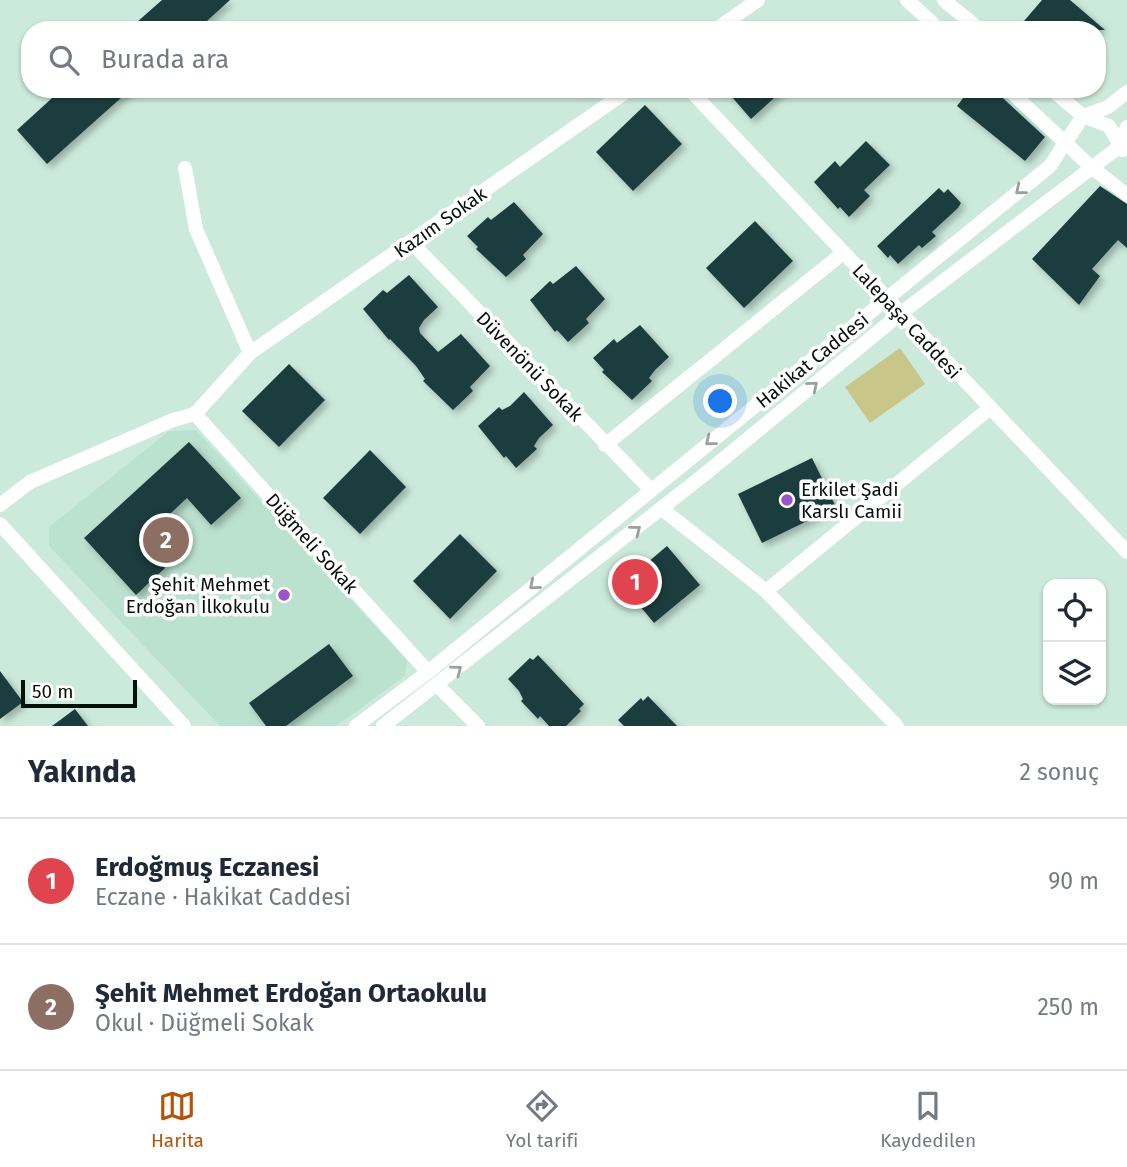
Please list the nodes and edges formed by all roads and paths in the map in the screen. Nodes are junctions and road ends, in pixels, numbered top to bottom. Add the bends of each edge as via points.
1 (758, 0) edge
2 (907, 0) edge
3 (944, 0) edge
4 (728, 21) edge
5 (930, 21) edge
6 (969, 21) edge
7 (1127, 92) edge
8 (617, 98) edge
9 (697, 98) edge
10 (1018, 98) edge
11 (1062, 98) edge
12 (1083, 116) junction
13 (1127, 127) edge
14 (1067, 142) junction
15 (1123, 150) edge
16 (1091, 167) junction
17 (185, 168) dead end
18 (1127, 195) edge
19 (411, 242) junction
20 (843, 253) junction
21 (887, 300) junction
22 (900, 314) junction
23 (250, 353) junction
24 (990, 408) junction
25 (195, 414) junction
26 (605, 445) junction
27 (650, 489) junction
28 (0, 505) edge
29 (662, 509) junction
30 (0, 524) edge
31 (1127, 552) edge
32 (766, 591) junction
33 (428, 672) junction
34 (436, 685) junction
35 (184, 726) edge
36 (356, 726) edge
37 (383, 726) edge
38 (478, 726) edge
39 (897, 726) edge

1 - 4 street
2 - 5 street
3 - 6 street
7 - 12 street via 1108,107
8 - 19 street, Kazım Sokak
9 - 20 street, Lalepaşa Caddesi
10 - 14 street
11 - 12 street
12 - 14 street, Hakikat Caddesi
12 - 15 street via 1109,126
13 - 15 street
14 - 16 street
14 -> 21 street, Hakikat Caddesi via 1049,166
15 - 16 street, Hakikat Caddesi
16 - 18 street
16 - 22 street, Hakikat Caddesi
17 - 23 street via 196,229
19 - 23 street, Kazım Sokak
19 - 26 street, Düvenönü Sokak
20 - 21 street, Lalepaşa Caddesi
20 - 26 street
21 - 22 street, Lalepaşa Caddesi
21 -> 27 street, Hakikat Caddesi
22 - 24 street, Lalepaşa Caddesi
29 -> 22 street, Hakikat Caddesi
23 - 25 street, Kazım Sokak
24 - 31 street, Lalepaşa Caddesi
24 - 32 street
25 - 28 street via 30,482
25 - 33 street, Düğmeli Sokak
26 - 27 street, Düvenönü Sokak
27 -> 33 street, Hakikat Caddesi
29 - 32 street
34 -> 29 street, Hakikat Caddesi
30 - 35 street
32 - 39 street
33 - 36 street, Hakikat Caddesi
34 - 37 street, Hakikat Caddesi
34 - 38 street

